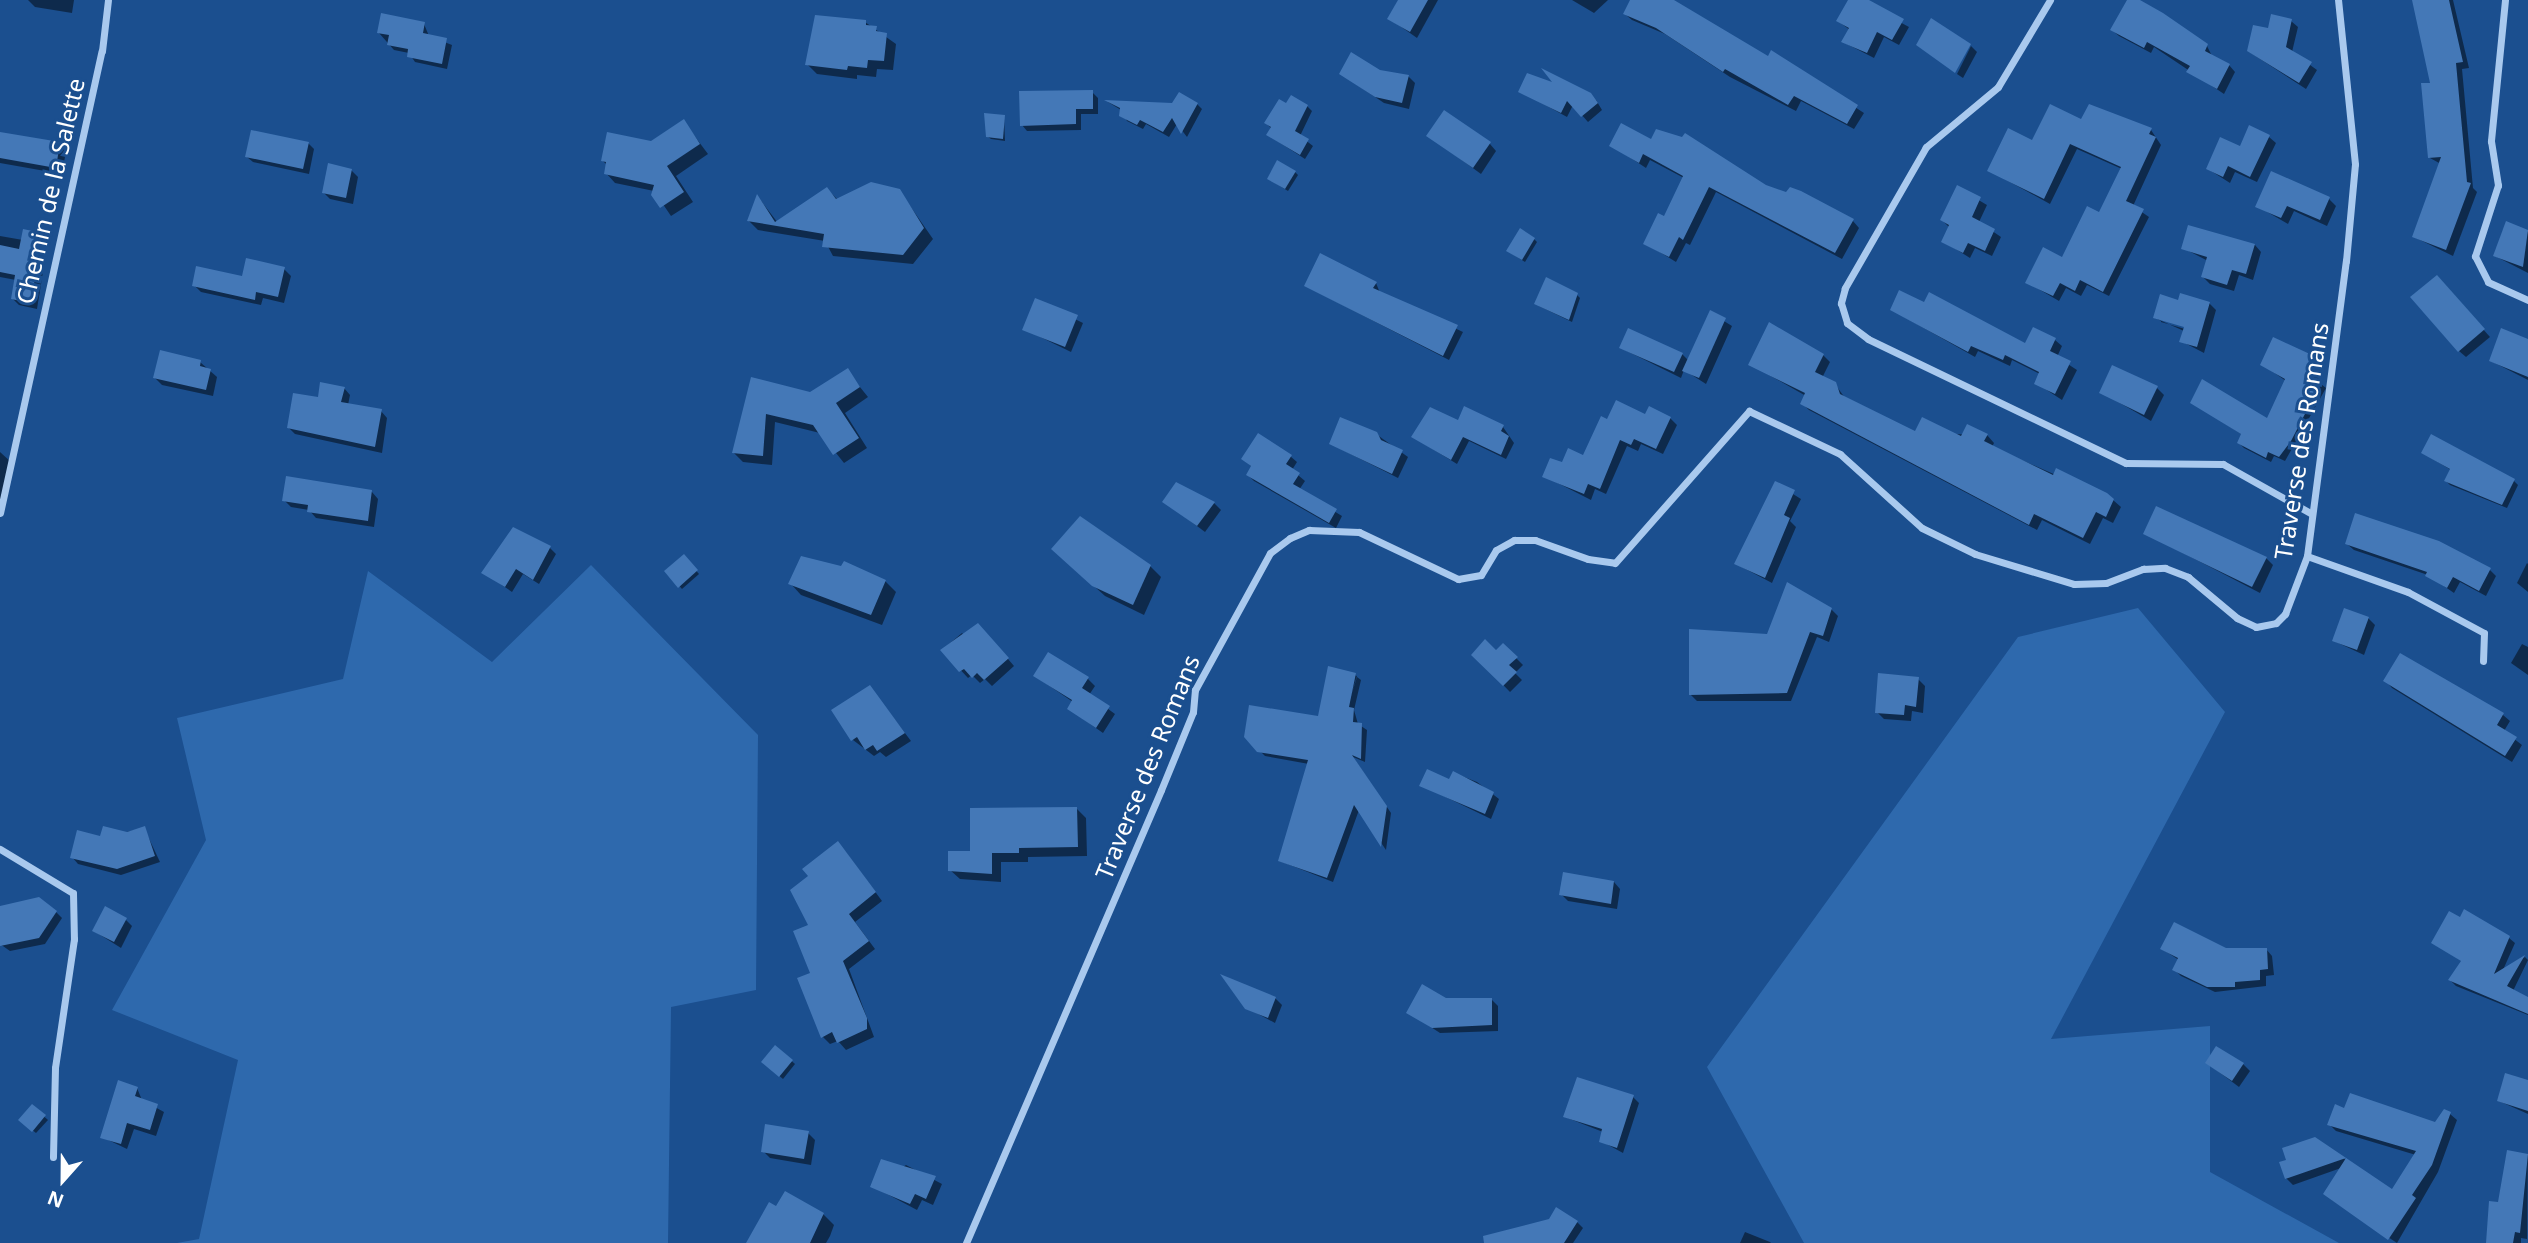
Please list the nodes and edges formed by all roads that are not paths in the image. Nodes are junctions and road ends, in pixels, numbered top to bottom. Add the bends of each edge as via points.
1 (108, 0) edge
2 (2050, 0) edge
3 (2338, 0) edge
4 (2505, 0) edge
5 (2528, 300) edge
6 (0, 513) edge
7 (2312, 514) junction
8 (2306, 556) junction
9 (2483, 661) dead end
10 (0, 849) edge
11 (53, 1157) dead end
12 (965, 1243) edge

1 - 6 street, Chemin de la Salette via 102,51
2 - 7 street via 1997,87 1926,147 1844,288 1841,303 1847,323 1868,339 2126,463 2223,464
3 - 7 street, Traverse des Romans via 2355,164 2331,396
4 - 5 street via 2491,141 2498,185 2475,256 2488,282
7 - 8 street, Traverse des Romans
8 - 9 street via 2408,592 2484,633
8 - 12 street, Traverse des Romans via 2286,614 2276,623 2256,627 2237,618 2188,577 2165,568 2143,569 2106,583 2074,584 2040,577 1975,554 1922,528 1840,454 1749,411 1615,563 1588,559 1535,540 1514,540 1496,550 1480,575 1458,579 1359,532 1309,530 1290,538 1270,553 1195,690 1193,712 1161,790
10 - 11 street via 73,893 74,939 55,1068

